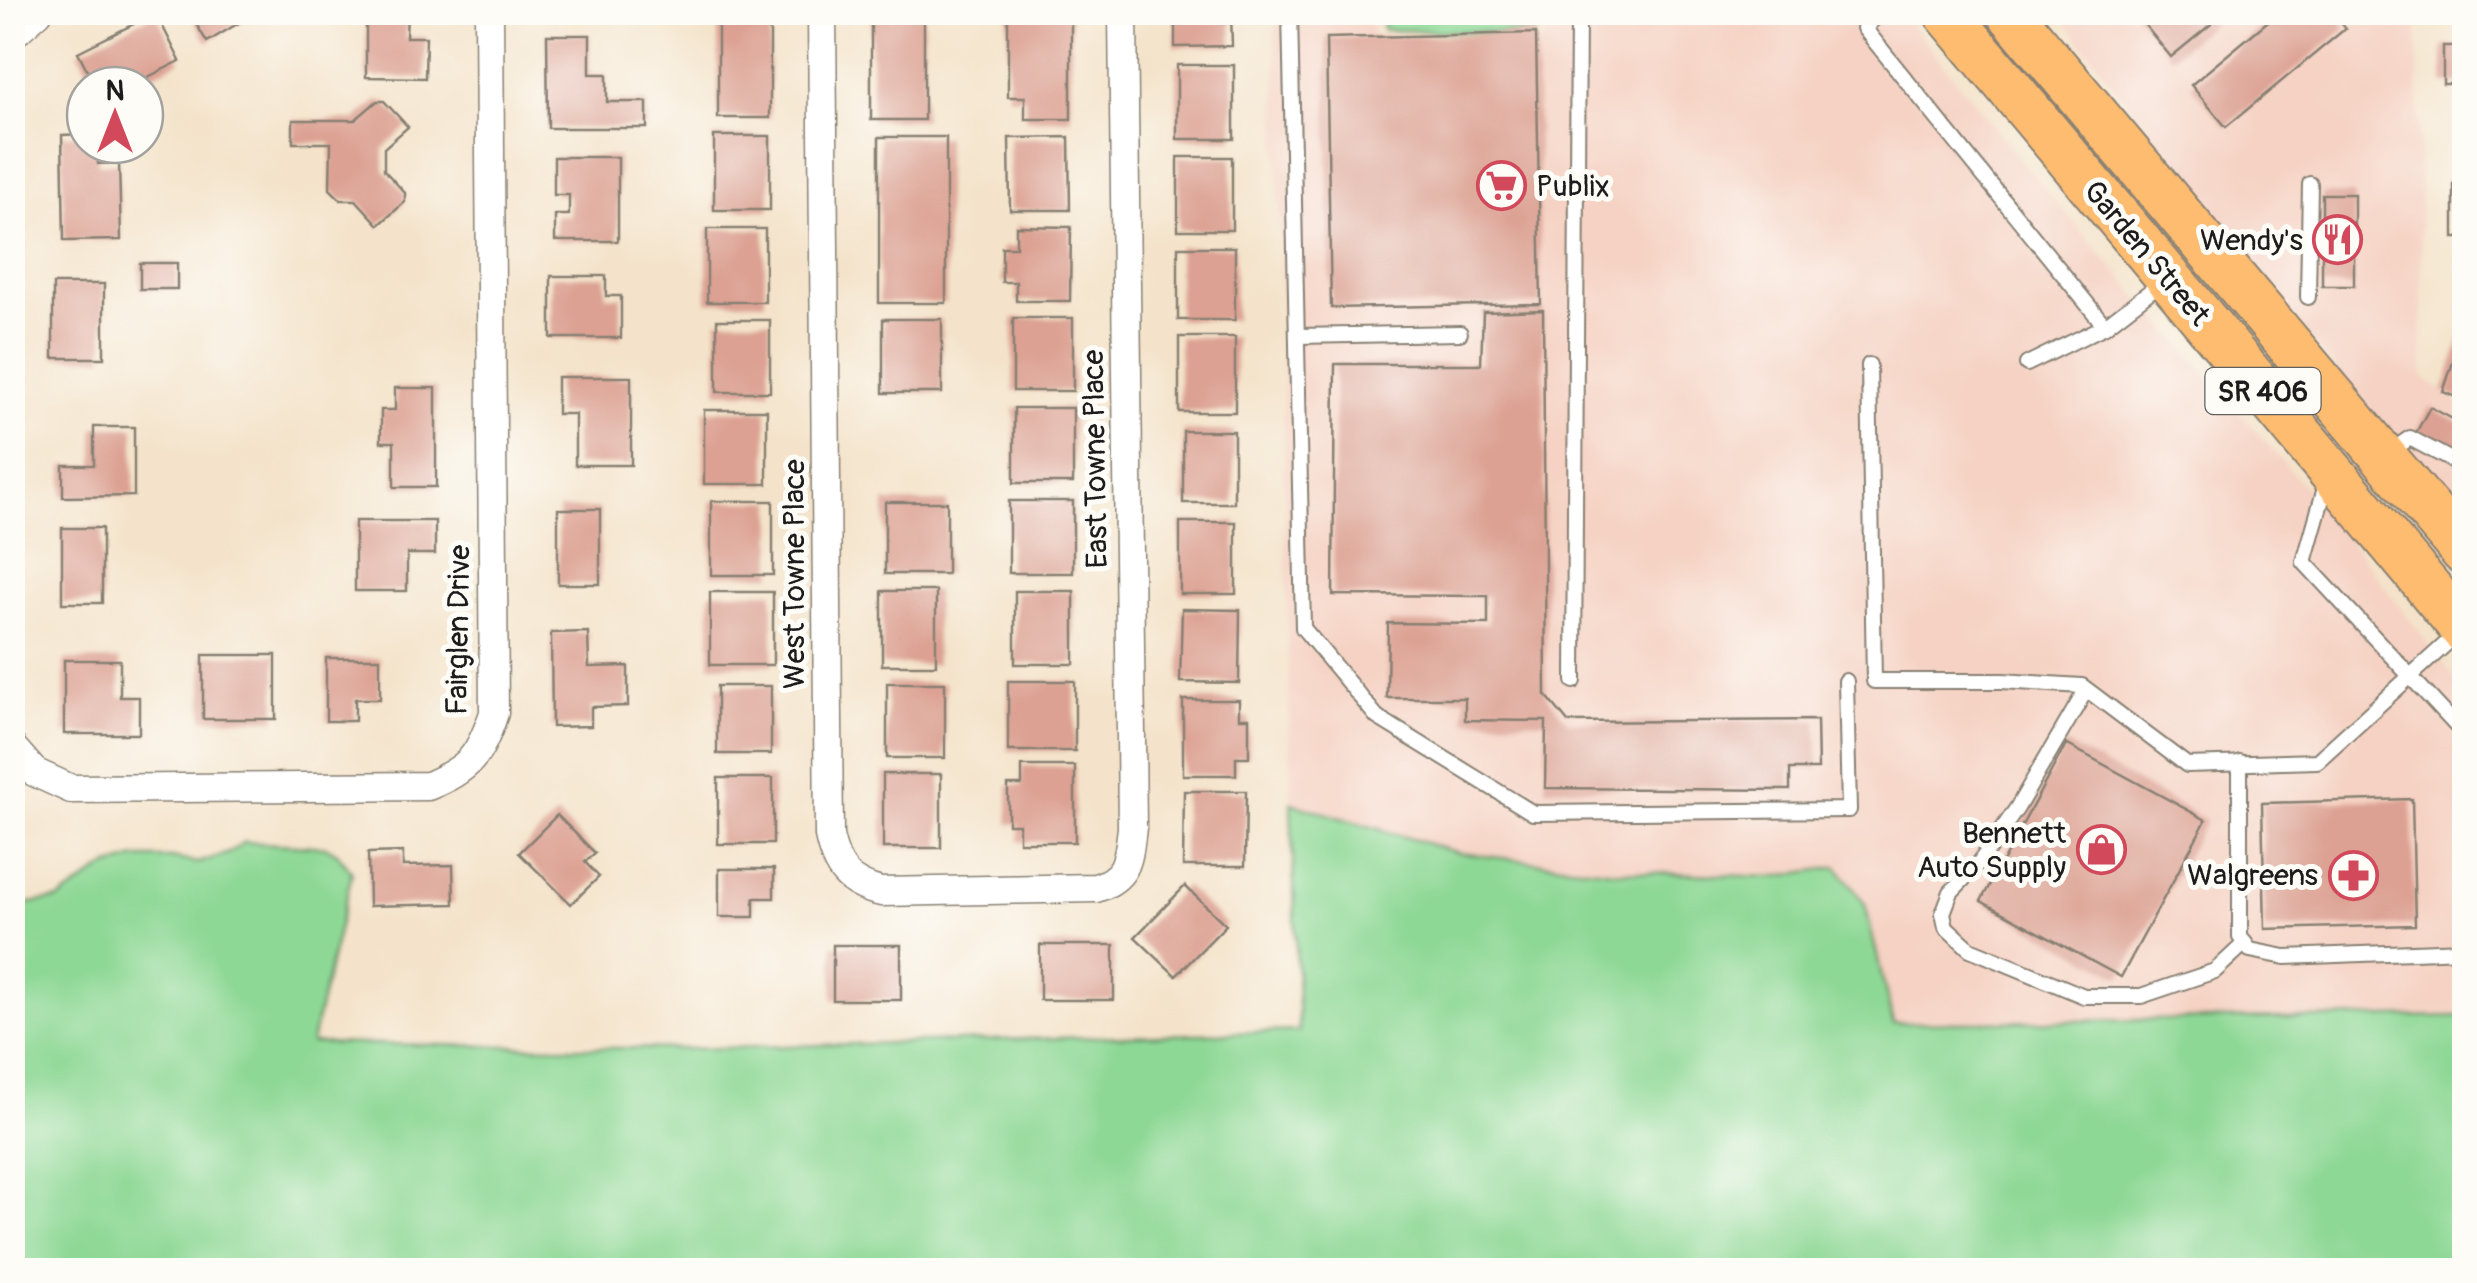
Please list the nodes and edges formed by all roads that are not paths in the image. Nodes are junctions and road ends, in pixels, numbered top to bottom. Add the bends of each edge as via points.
1 (38, 12) edge
2 (489, 12) edge
3 (822, 12) edge
4 (1122, 12) edge
5 (1290, 12) edge
6 (1578, 12) edge
7 (1881, 12) edge
8 (1946, 12) edge
9 (2008, 12) edge
10 (12, 35) edge
11 (2310, 184) dead end
12 (2091, 187) junction
13 (2209, 248) junction
14 (2168, 278) junction
15 (2308, 297) dead end
16 (2105, 326) junction
17 (1460, 333) dead end
18 (1297, 336) junction
19 (2288, 342) junction
20 (2027, 364) dead end
21 (1869, 365) dead end
22 (2383, 456) junction
23 (2464, 468) edge
24 (2330, 471) junction
25 (2464, 552) edge
26 (2464, 629) edge
27 (2410, 676) junction
28 (1574, 681) dead end
29 (1846, 681) dead end
30 (2086, 690) junction
31 (2464, 734) edge
32 (12, 747) edge
33 (2240, 762) junction
34 (1096, 888) joint
35 (2245, 943) junction
36 (2464, 950) edge

1 - 10 street
2 - 32 street, Fairglen Drive via 494,713 482,747 462,772 428,786 71,789 34,772
3 - 34 street, West Towne Place via 834,858 860,887 881,892
4 - 34 street, East Towne Place via 1132,828 1128,861 1114,882
5 - 18 lane
6 - 28 lane
7 - 16 lane via 1864,28
8 - 12 main road, Garden Street / SR 406
9 - 13 main road, Garden Street / SR 406
11 - 15 lane
12 - 13 main road via 2157,243 2182,252
12 - 14 main road, Garden Street / SR 406
13 - 19 main road, Garden Street / SR 406
14 - 16 lane
14 - 19 main road via 2190,279 2224,294
14 - 24 main road, Garden Street / SR 406
16 - 20 lane
17 - 18 lane
18 - 29 lane via 1303,628 1377,716 1534,813 1848,810
19 - 22 main road, Garden Street / SR 406
21 - 30 lane via 1874,681
22 - 23 lane via 2410,438
22 - 25 main road, Garden Street / SR 406
24 - 26 main road, Garden Street / SR 406
24 - 27 lane via 2304,562
26 - 27 lane
27 - 31 lane
27 - 33 lane via 2318,762
30 - 33 lane via 2187,765
30 - 35 lane via 2008,822 1951,892 1946,927 1970,949 2084,996 2140,996 2215,971
33 - 35 lane
35 - 36 lane via 2285,957

